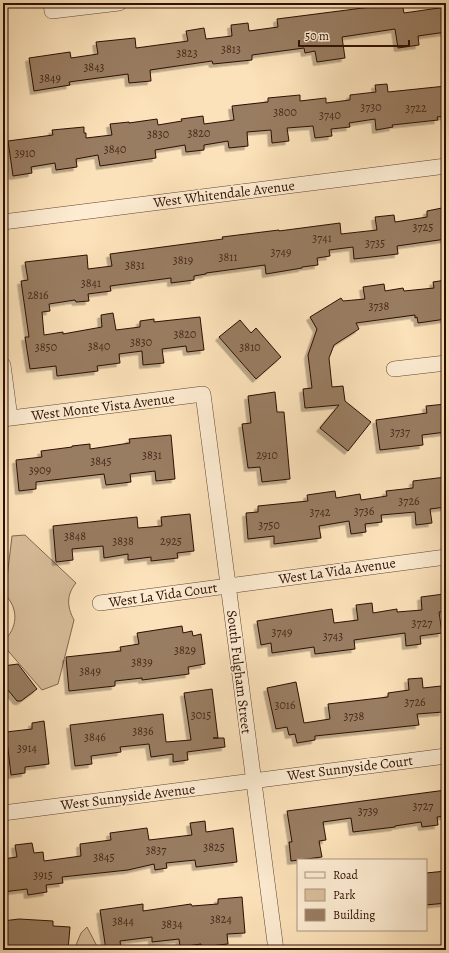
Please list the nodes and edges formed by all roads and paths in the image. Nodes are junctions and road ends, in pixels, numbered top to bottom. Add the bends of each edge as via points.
1 (120, 3) edge
2 (52, 7) edge
3 (446, 166) edge
4 (3, 222) edge
5 (446, 362) edge
6 (3, 365) edge
7 (394, 370) dead end
8 (203, 394) joint
9 (7, 419) edge
10 (446, 557) edge
11 (227, 586) junction
12 (100, 603) dead end
13 (446, 756) edge
14 (253, 780) junction
15 (3, 813) edge
16 (276, 950) edge

1 - 2 street
3 - 4 street, West Whitendale Avenue
5 - 7 street
6 - 9 street
8 - 9 street, West Monte Vista Avenue
8 - 11 street, South Fulgham Street
10 - 11 street, West La Vida Avenue
11 - 12 street, West La Vida Court
11 - 14 street, South Fulgham Street
13 - 14 street, West Sunnyside Court
14 - 15 street, West Sunnyside Avenue
14 - 16 street, South Fulgham Street

